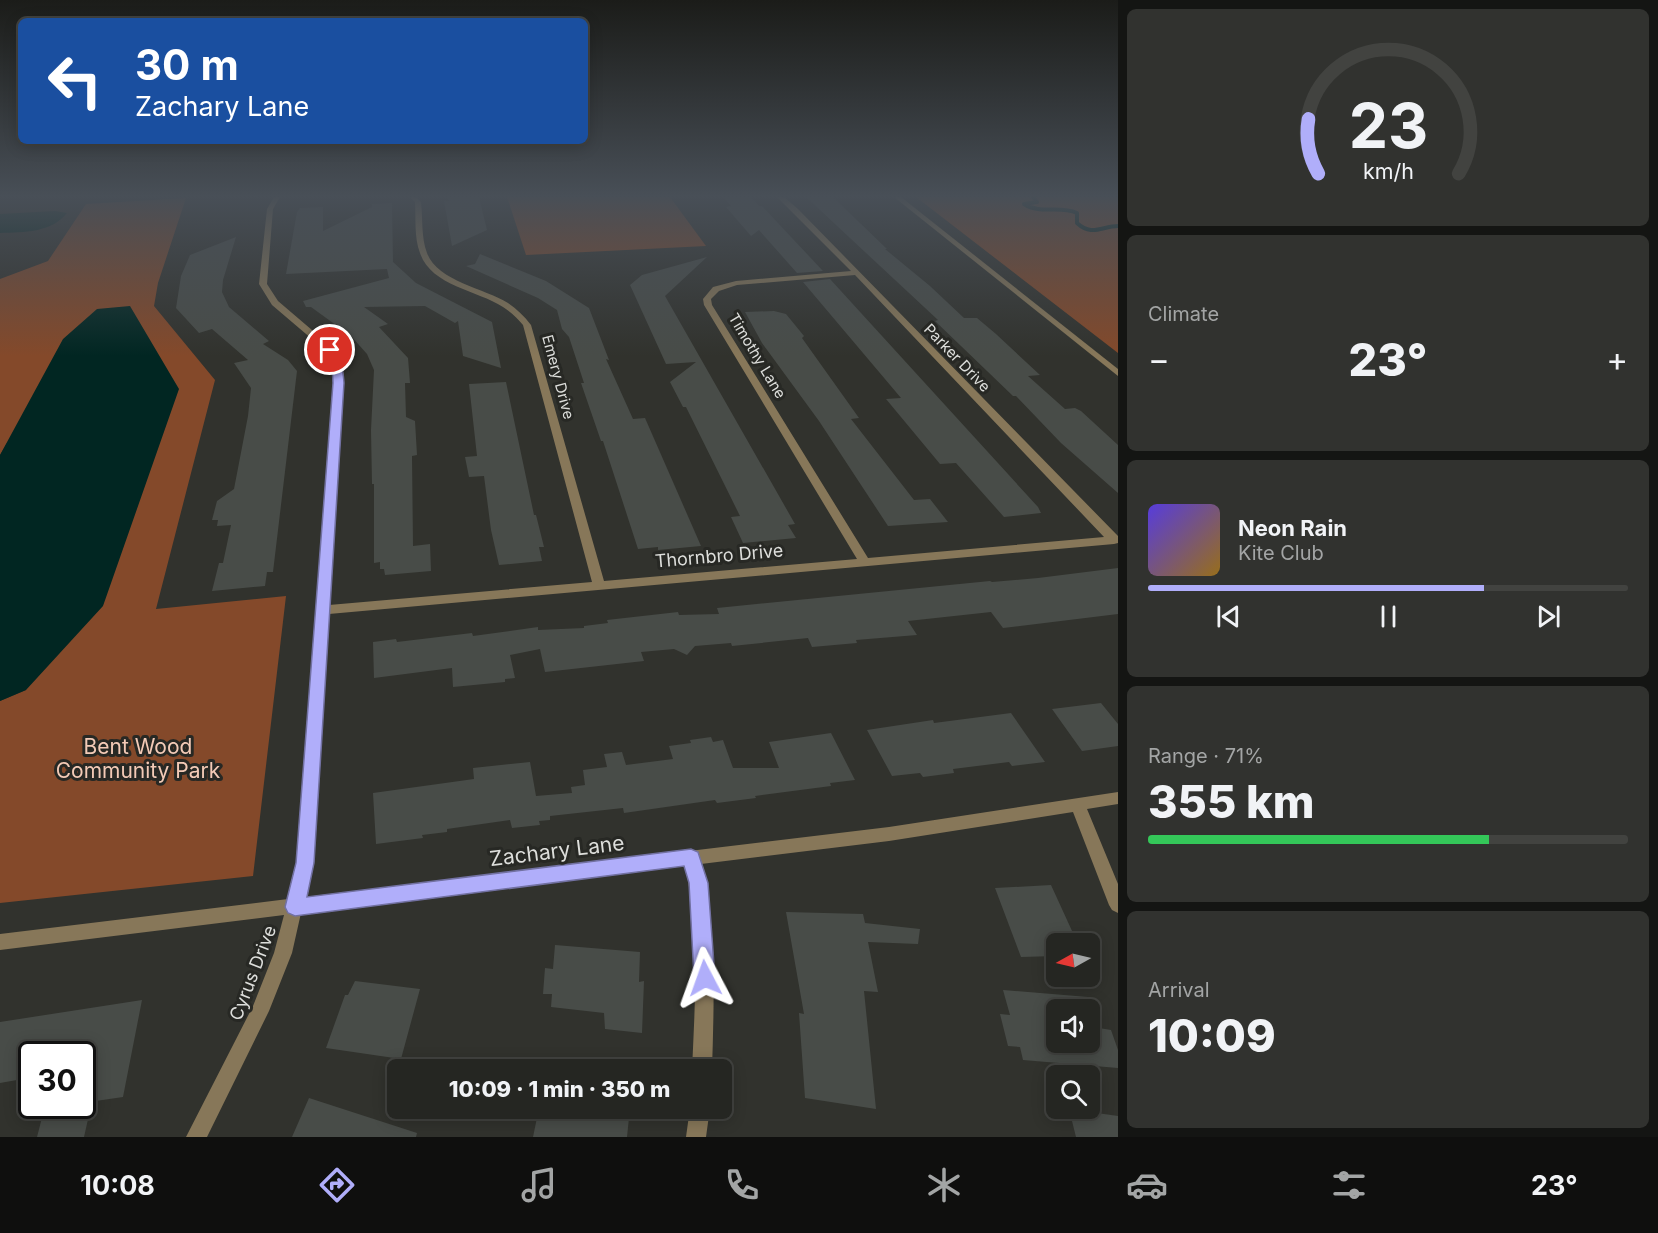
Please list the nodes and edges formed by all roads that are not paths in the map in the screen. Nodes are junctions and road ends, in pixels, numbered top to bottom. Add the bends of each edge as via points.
1 (266, 250) edge
2 (422, 250) edge
3 (835, 250) edge
4 (964, 250) edge
5 (857, 273) junction
6 (1118, 373) edge
7 (1116, 540) edge
8 (864, 561) junction
9 (599, 584) junction
10 (323, 610) junction
11 (1118, 798) edge
12 (1077, 803) junction
13 (691, 857) junction
14 (1118, 905) edge
15 (295, 907) junction
16 (0, 942) edge
17 (702, 1059) edge
18 (698, 1119) edge
19 (196, 1137) edge
20 (696, 1137) edge

1 - 10 street, Cyrus Drive via 263,284 275,303 330,350 339,374
2 - 9 street, Emery Drive via 430,266 444,276 498,301 516,312 527,325
3 - 5 street, Parker Drive
4 - 6 street
5 - 7 street, Parker Drive
5 - 8 street, Timothy Lane via 735,283 716,289 708,305
7 - 8 street, Thornbro Drive
8 - 9 street, Thornbro Drive
9 - 10 street, Thornbro Drive
10 - 15 street, Cyrus Drive via 305,863
11 - 12 street, Zachary Lane
12 - 13 street, Zachary Lane via 889,834
12 - 14 street
13 - 15 street, Zachary Lane
13 - 17 street via 699,883 705,978
15 - 16 street, Zachary Lane
15 - 19 street, Cyrus Drive via 283,953 260,1011
18 - 20 street

